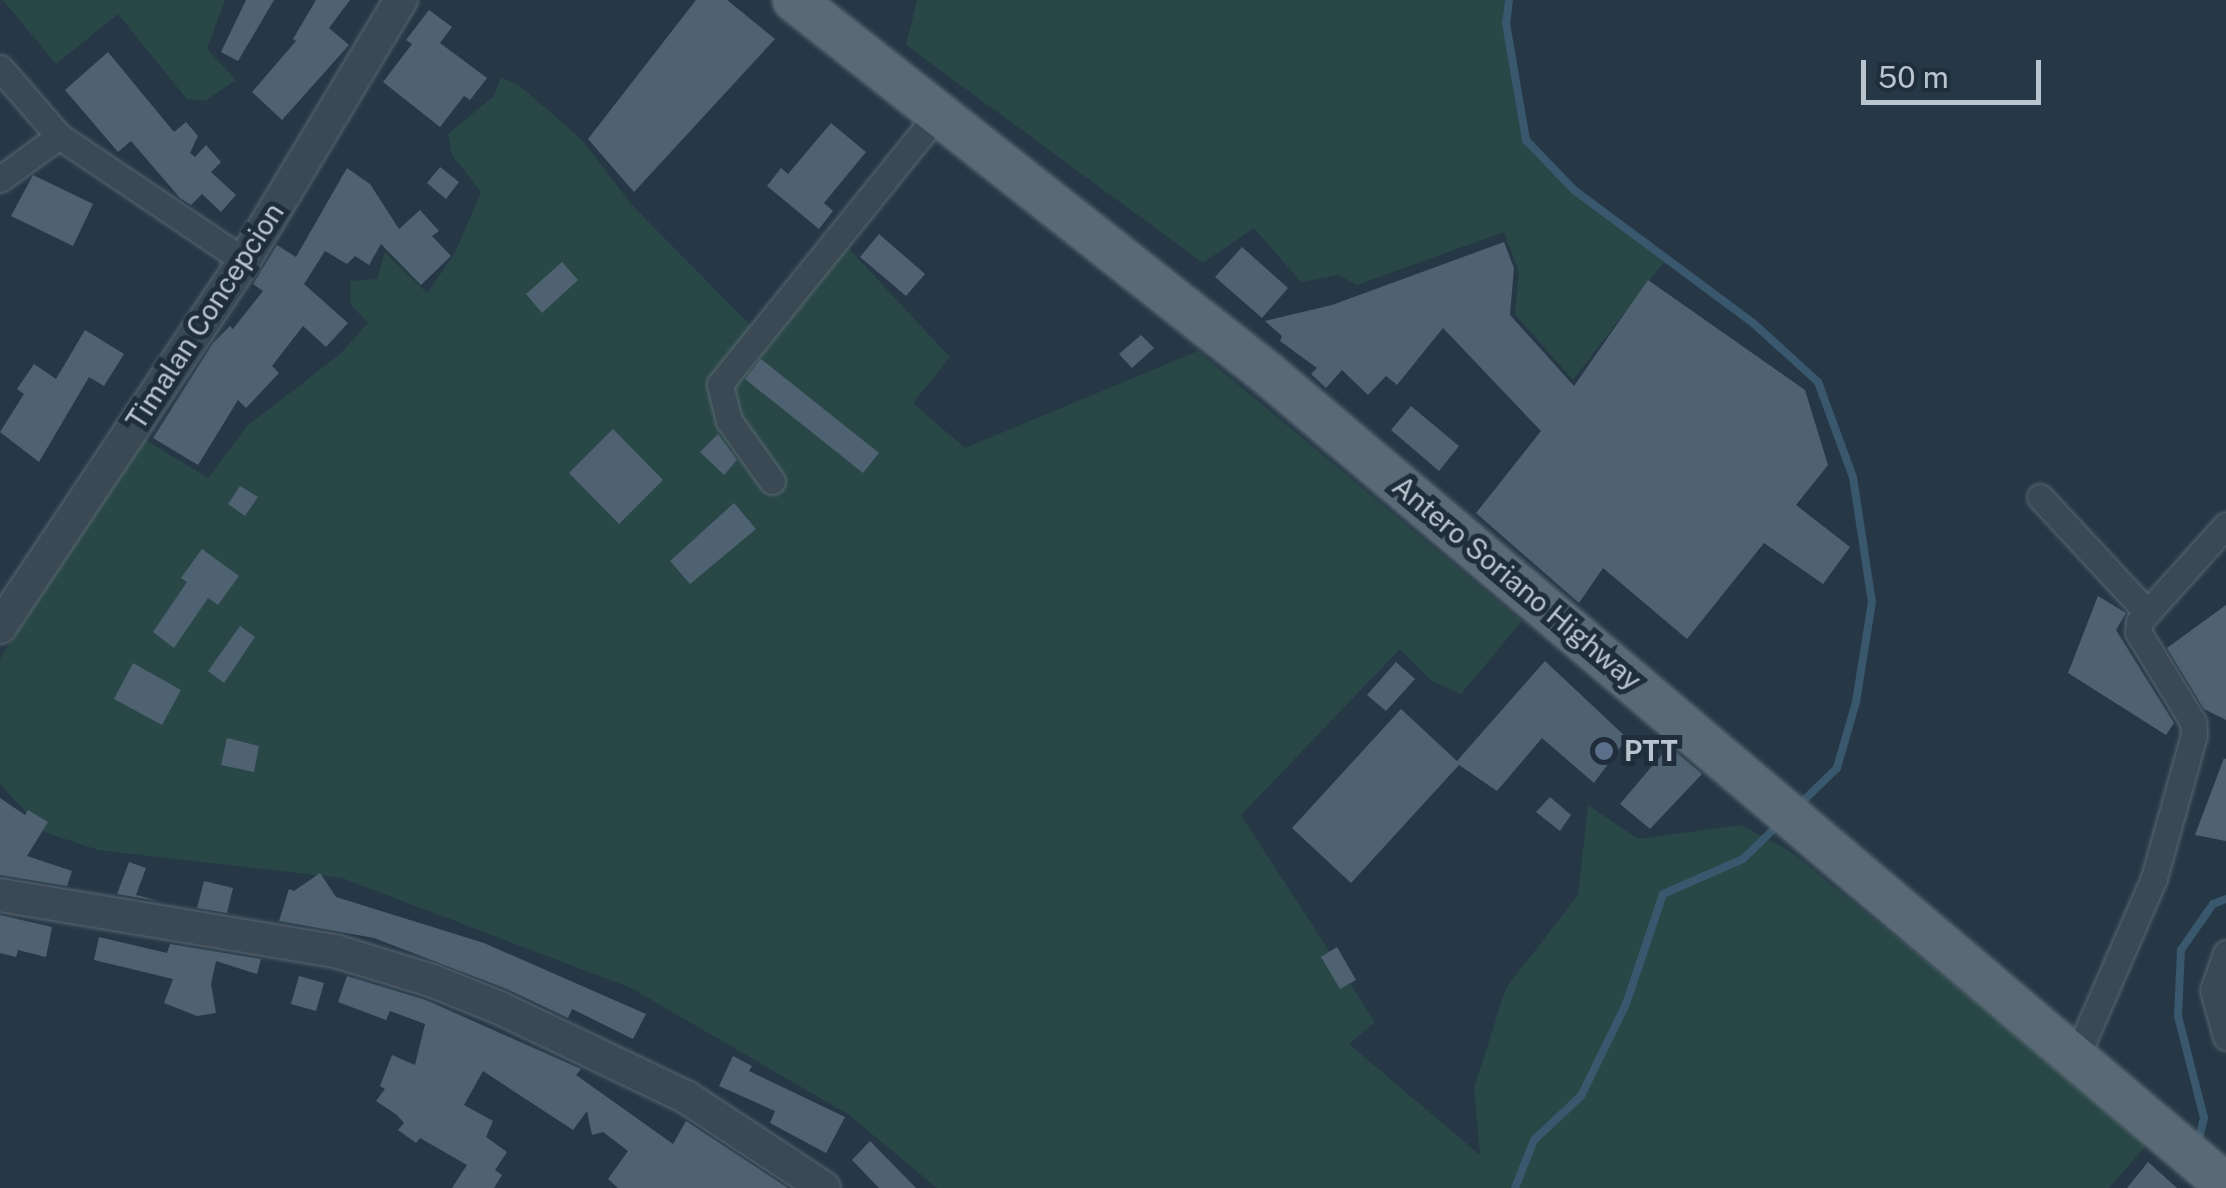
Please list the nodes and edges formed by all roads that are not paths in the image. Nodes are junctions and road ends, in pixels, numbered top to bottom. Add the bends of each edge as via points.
1 (401, 0) edge
2 (794, 0) edge
3 (0, 68) edge
4 (939, 113) junction
5 (59, 136) junction
6 (0, 180) edge
7 (244, 261) junction
8 (772, 481) dead end
9 (2040, 497) dead end
10 (2226, 525) edge
11 (2146, 611) junction
12 (0, 627) edge
13 (0, 895) edge
14 (2226, 953) edge
15 (2222, 1009) edge
16 (2226, 1037) edge
17 (2078, 1054) junction
18 (2214, 1175) edge
19 (824, 1188) edge

1 - 7 street, Timalan Concepcion
2 - 4 main road, Antero Soriano Highway
3 - 5 street
4 - 8 street via 720,384 729,421
4 - 17 main road, Antero Soriano Highway via 1268,373
5 - 6 street
5 - 7 street
7 - 12 street, Timalan Concepcion
9 - 11 street
10 - 11 street
11 - 17 street via 2138,632 2194,722 2194,735 2154,878
13 - 19 street via 335,951 433,982 686,1097
14 - 15 street via 2213,990
15 - 16 street
17 - 18 main road, Antero Soriano Highway

